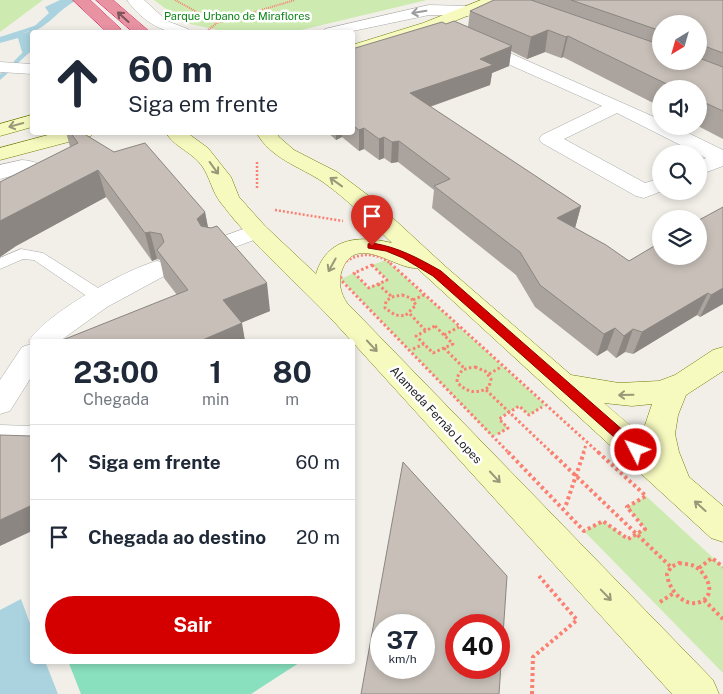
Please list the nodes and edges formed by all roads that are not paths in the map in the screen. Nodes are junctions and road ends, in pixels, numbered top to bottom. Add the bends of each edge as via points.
1 (81, 0) edge
2 (104, 0) edge
3 (134, 0) edge
4 (498, 2) edge
5 (468, 11) junction
6 (434, 24) junction
7 (115, 30) edge
8 (140, 30) edge
9 (177, 30) edge
10 (339, 30) edge
11 (355, 49) edge
12 (3, 67) edge
13 (30, 68) edge
14 (616, 106) junction
15 (30, 122) edge
16 (0, 130) edge
17 (73, 135) edge
18 (173, 135) edge
19 (268, 137) edge
20 (0, 154) edge
21 (723, 158) edge
22 (707, 165) edge
23 (0, 173) edge
24 (652, 188) edge
25 (0, 194) edge
26 (257, 231) junction
27 (216, 247) edge
28 (0, 264) edge
29 (158, 269) dead end
30 (431, 284) junction
31 (100, 297) junction
32 (338, 310) junction
33 (45, 339) edge
34 (30, 357) edge
35 (723, 357) edge
36 (674, 388) junction
37 (554, 395) junction
38 (0, 403) edge
39 (0, 433) edge
40 (30, 434) edge
41 (677, 485) junction
42 (723, 527) edge
43 (699, 694) edge

1 - 7 highway
8 -> 2 highway
3 - 9 street via 161,24
4 - 5 street
5 - 6 street
5 -> 10 street via 429,10
6 - 11 street
6 - 14 street
12 - 13 street
14 - 21 street
14 - 24 street via 548,139 644,191
15 -> 16 street
17 - 20 street
18 -> 26 street, Alameda Fernão Lopes via 201,152 209,161 229,198 249,210
30 -> 19 street via 380,219 335,181 287,154
21 - 22 street
23 - 25 street via 11,168 28,167 41,176 30,189
26 - 27 street
26 - 32 street, Alameda Fernão Lopes
28 - 31 lane via 21,254 38,256
29 - 31 street
30 -> 32 street via 407,256 388,248 357,247 344,251 332,263 326,279 328,295
30 - 37 street
31 - 33 street
32 -> 43 street, Alameda Fernão Lopes via 552,518
34 - 38 street
35 - 36 street
36 -> 37 street via 629,395
36 - 41 street via 660,420 658,434
37 - 41 street via 598,435
39 - 40 lane
42 -> 41 street

